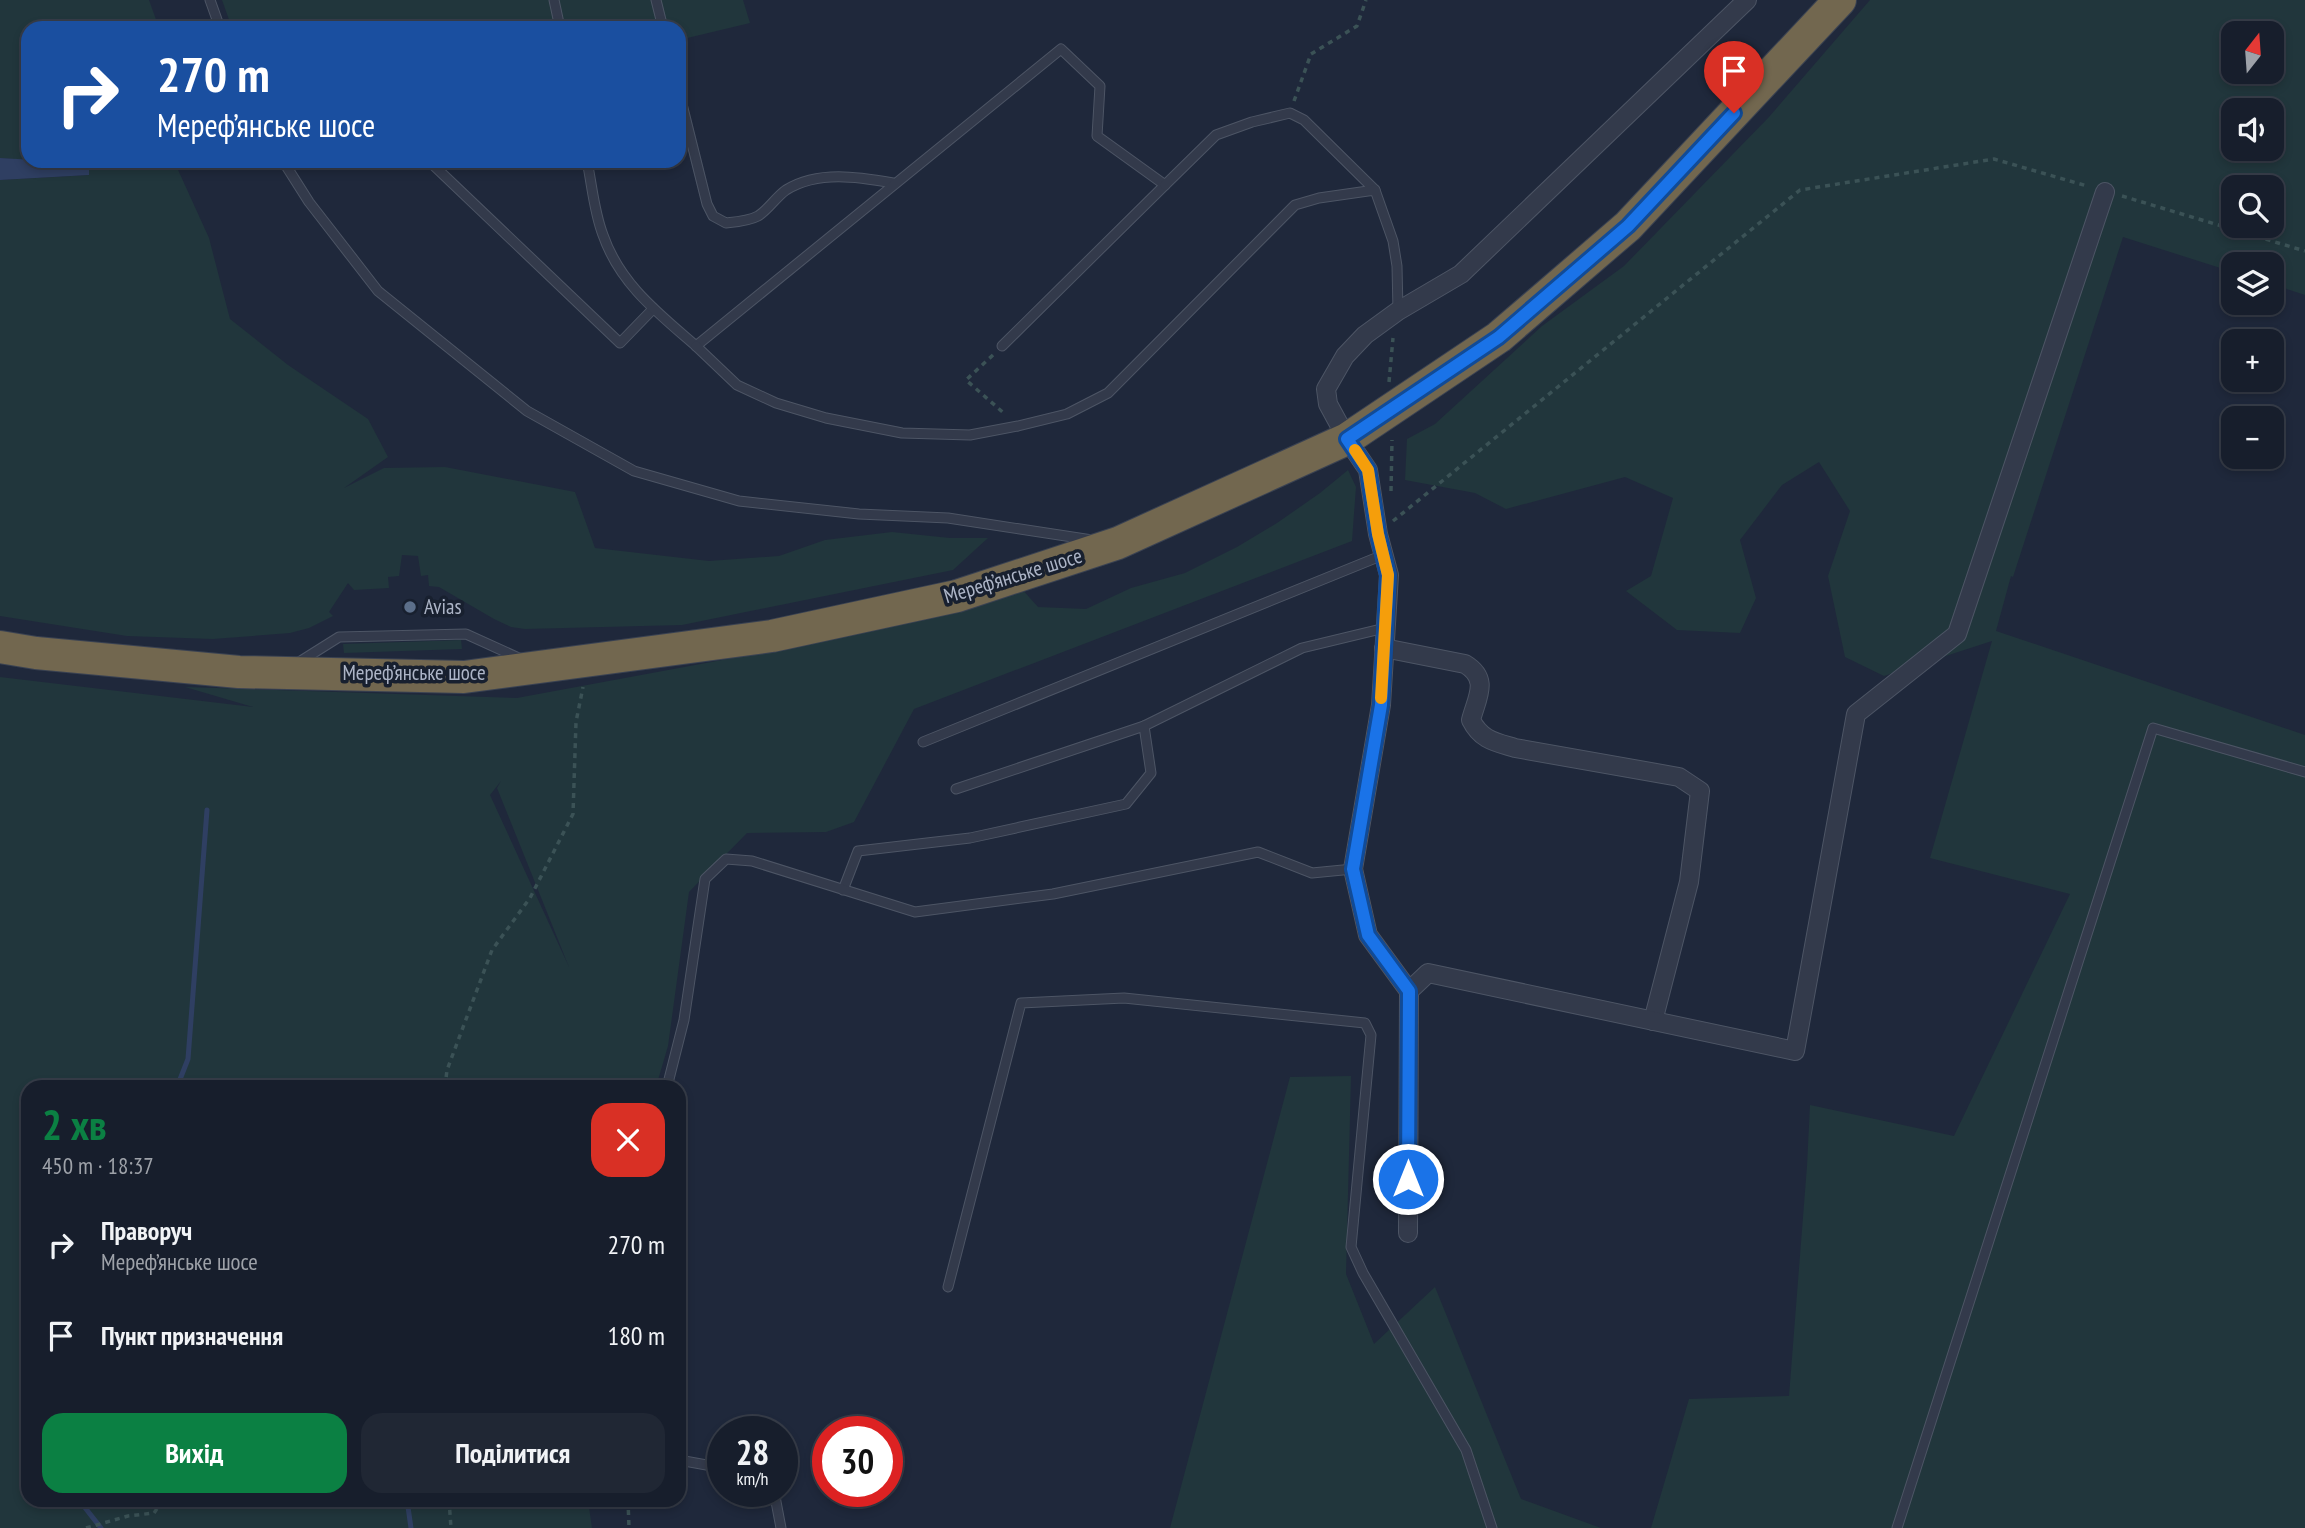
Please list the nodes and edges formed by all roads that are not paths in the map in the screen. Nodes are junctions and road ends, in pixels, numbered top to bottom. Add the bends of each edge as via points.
1 (210, 0) edge
2 (554, 0) edge
3 (656, 0) edge
4 (1747, 0) edge
5 (1840, 0) edge
6 (218, 21) edge
7 (558, 21) edge
8 (661, 21) edge
9 (686, 120) edge
10 (287, 168) edge
11 (436, 168) edge
12 (588, 168) edge
13 (893, 183) junction
14 (1165, 185) junction
15 (1374, 190) junction
16 (2105, 192) road end
17 (653, 309) junction
18 (1398, 312) junction
19 (696, 346) junction
20 (1002, 346) road end
21 (1347, 439) junction
22 (1118, 543) junction
23 (1383, 555) junction
24 (1385, 628) junction
25 (0, 647) edge
26 (1384, 648) junction
27 (539, 667) junction
28 (283, 673) junction
29 (1144, 726) junction
30 (923, 743) dead end
31 (2305, 772) edge
32 (956, 789) dead end
33 (1353, 869) junction
34 (843, 890) junction
35 (1409, 991) junction
36 (1653, 1021) junction
37 (669, 1080) edge
38 (1408, 1233) dead end
39 (948, 1287) dead end
40 (686, 1461) edge
41 (707, 1465) edge
42 (777, 1507) edge
43 (781, 1528) edge
44 (1492, 1528) edge
45 (1897, 1528) edge

1 - 6 lane
2 - 7 lane
3 - 8 lane
4 - 18 street via 1461,274
5 - 21 highway, Мереф’янське шосе via 1628,226 1499,337
9 - 13 lane via 707,204 713,216 726,223 758,216 789,188 812,181 839,176
10 - 22 lane via 378,291 527,411 634,471 739,501 948,518
11 - 17 lane via 620,343
12 - 17 lane via 602,233 614,263
13 - 14 lane via 1061,49 1100,86 1097,136
13 - 19 lane
14 - 15 lane via 1216,135 1290,113 1304,120
14 - 20 lane
15 - 18 lane via 1393,241
15 - 19 lane via 1295,205 1108,393 1067,414 1018,426 970,435 902,433 826,418 737,385
16 - 36 street via 1956,634 1856,714 1795,1051
17 - 19 lane
18 - 21 street via 1345,356 1326,389 1328,404
21 - 22 highway, Мереф’янське шосе
21 - 23 street via 1368,470
22 - 27 highway, Мереф’янське шосе via 957,596 772,636
23 - 24 street via 1388,575
23 - 30 lane
24 - 26 street
24 - 29 lane via 1302,648
25 - 28 highway, Мереф’янське шосе
26 - 33 street via 1381,705
26 - 36 street via 1465,664 1476,671 1481,683 1471,720 1489,741 1679,777 1700,790 1689,882
27 - 28 highway, Мереф’янське шосе via 464,677
27 - 28 lane via 466,634 415,635 339,637
29 - 32 lane
29 - 34 lane via 1151,773 1126,804 970,838 858,851
31 - 45 lane via 2153,727
33 - 34 lane via 1312,873 1258,852 1053,894 915,912
33 - 35 street via 1368,935
34 - 37 lane via 752,861 726,859 705,879 684,1020
35 - 36 street via 1428,973
35 - 38 street
39 - 44 lane via 1021,1003 1124,998 1365,1023 1371,1035 1351,1247 1466,1450
40 - 41 lane
42 - 43 lane

